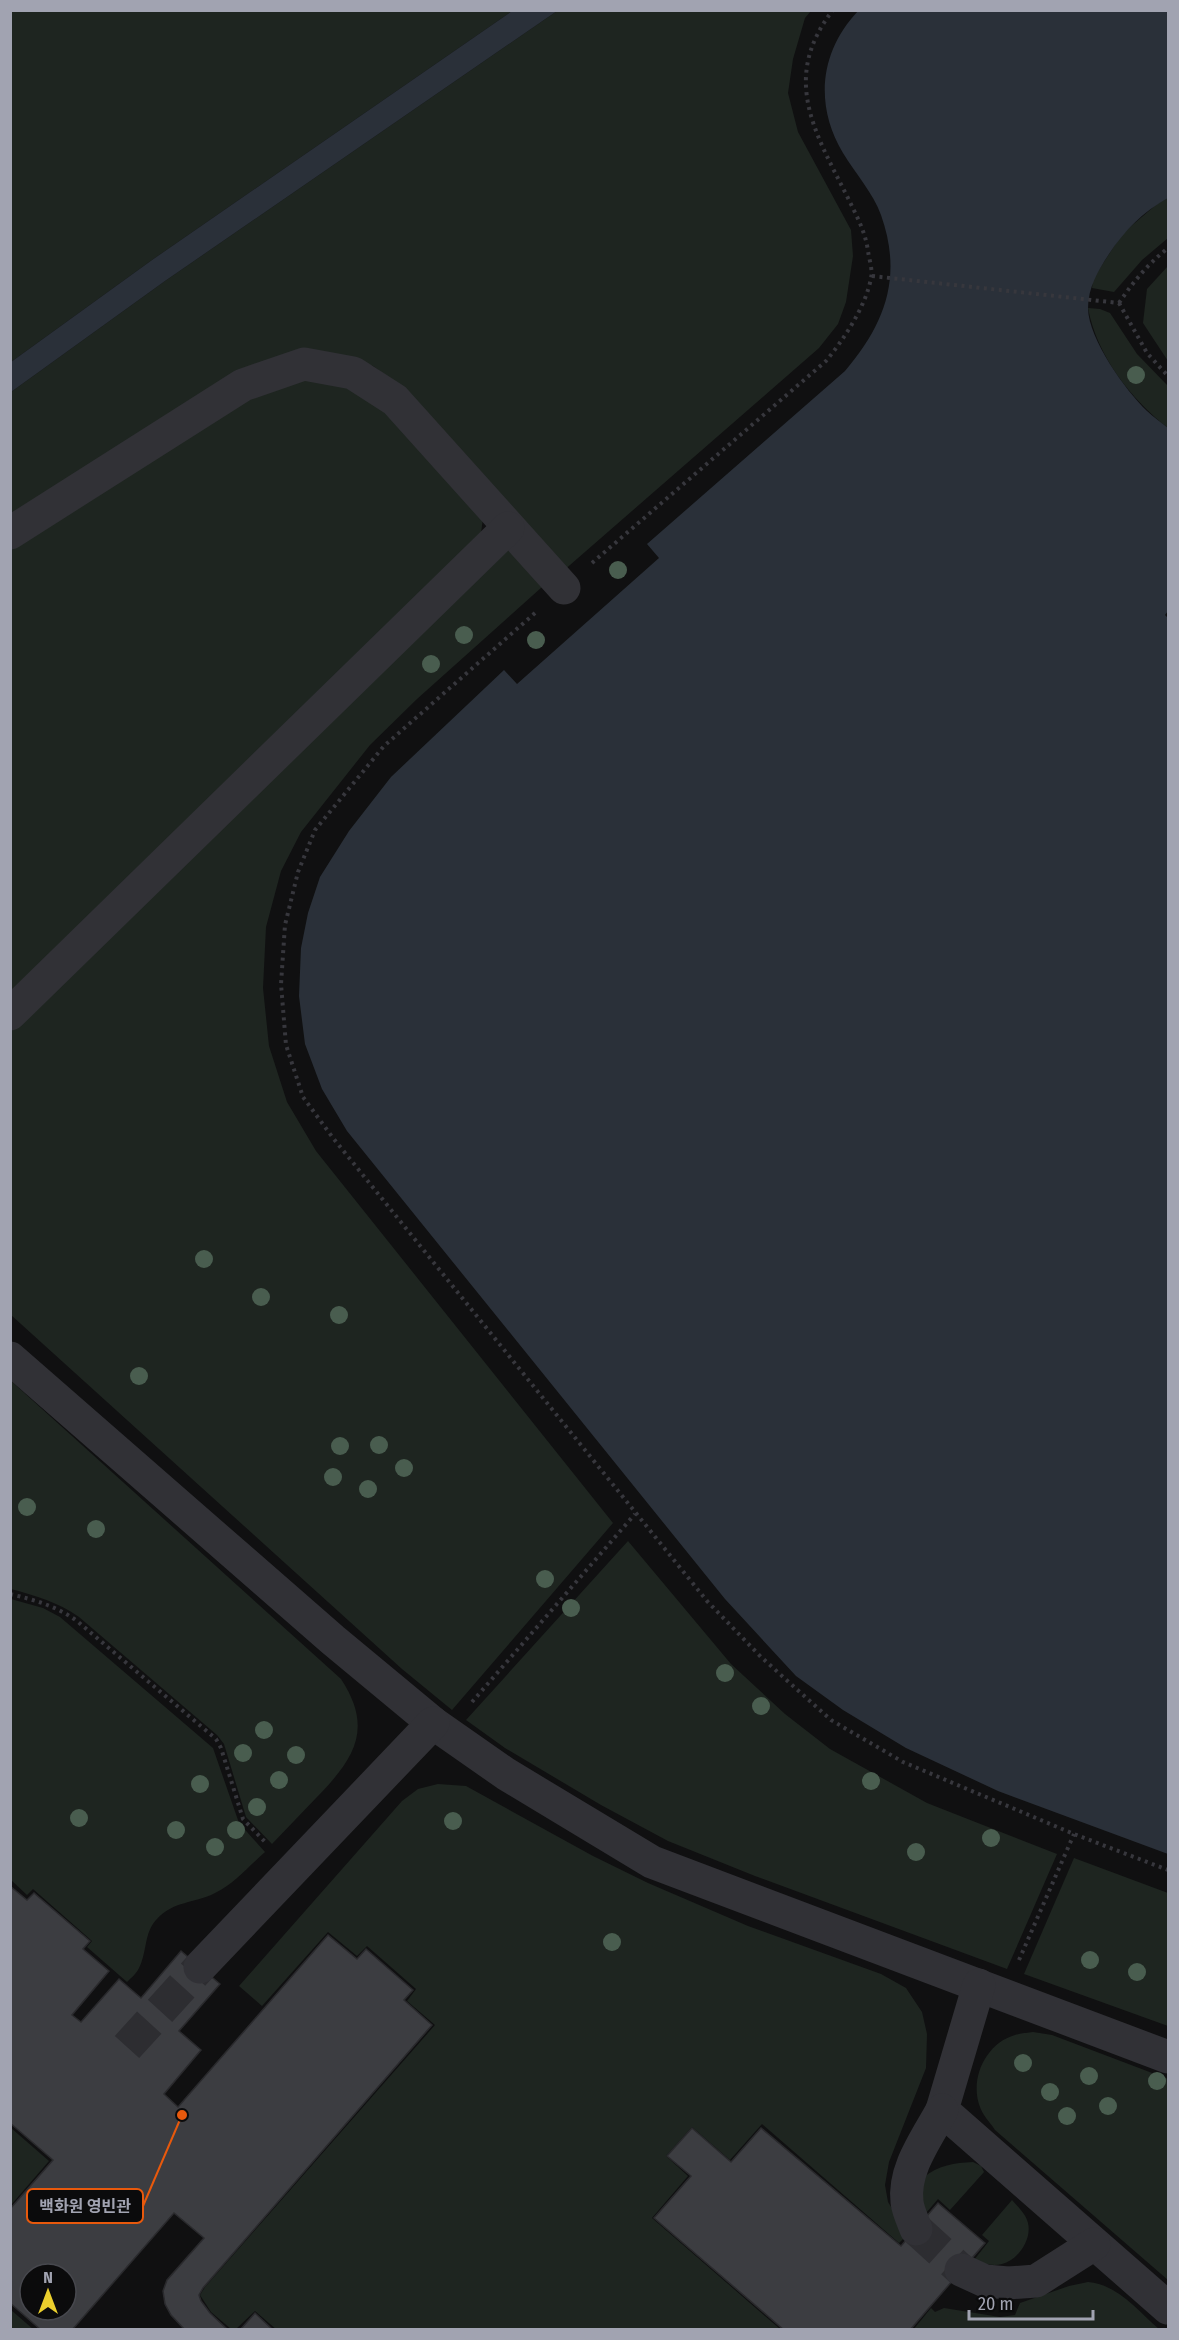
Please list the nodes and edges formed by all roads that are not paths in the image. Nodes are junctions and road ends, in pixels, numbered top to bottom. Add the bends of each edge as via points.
1 (508, 528) junction
2 (10, 533) edge
3 (564, 588) road end
4 (10, 1014) edge
5 (10, 1358) edge
6 (439, 1728) junction
7 (200, 1967) tunnel mouth
8 (992, 1990) junction
9 (1168, 2057) edge
10 (942, 2110) junction
11 (916, 2229) tunnel mouth
12 (1094, 2244) junction
13 (961, 2270) tunnel mouth
14 (1168, 2308) edge

1 - 2 street via 396,400 353,373 304,364 243,385
1 - 3 street
1 - 4 street
5 - 6 street
6 - 7 street
6 - 8 street via 506,1774 652,1862
8 - 9 street
8 - 10 street
10 - 11 street via 913,2164 908,2182 907,2203
10 - 12 street
12 - 13 street via 1036,2281 985,2281
12 - 14 street

